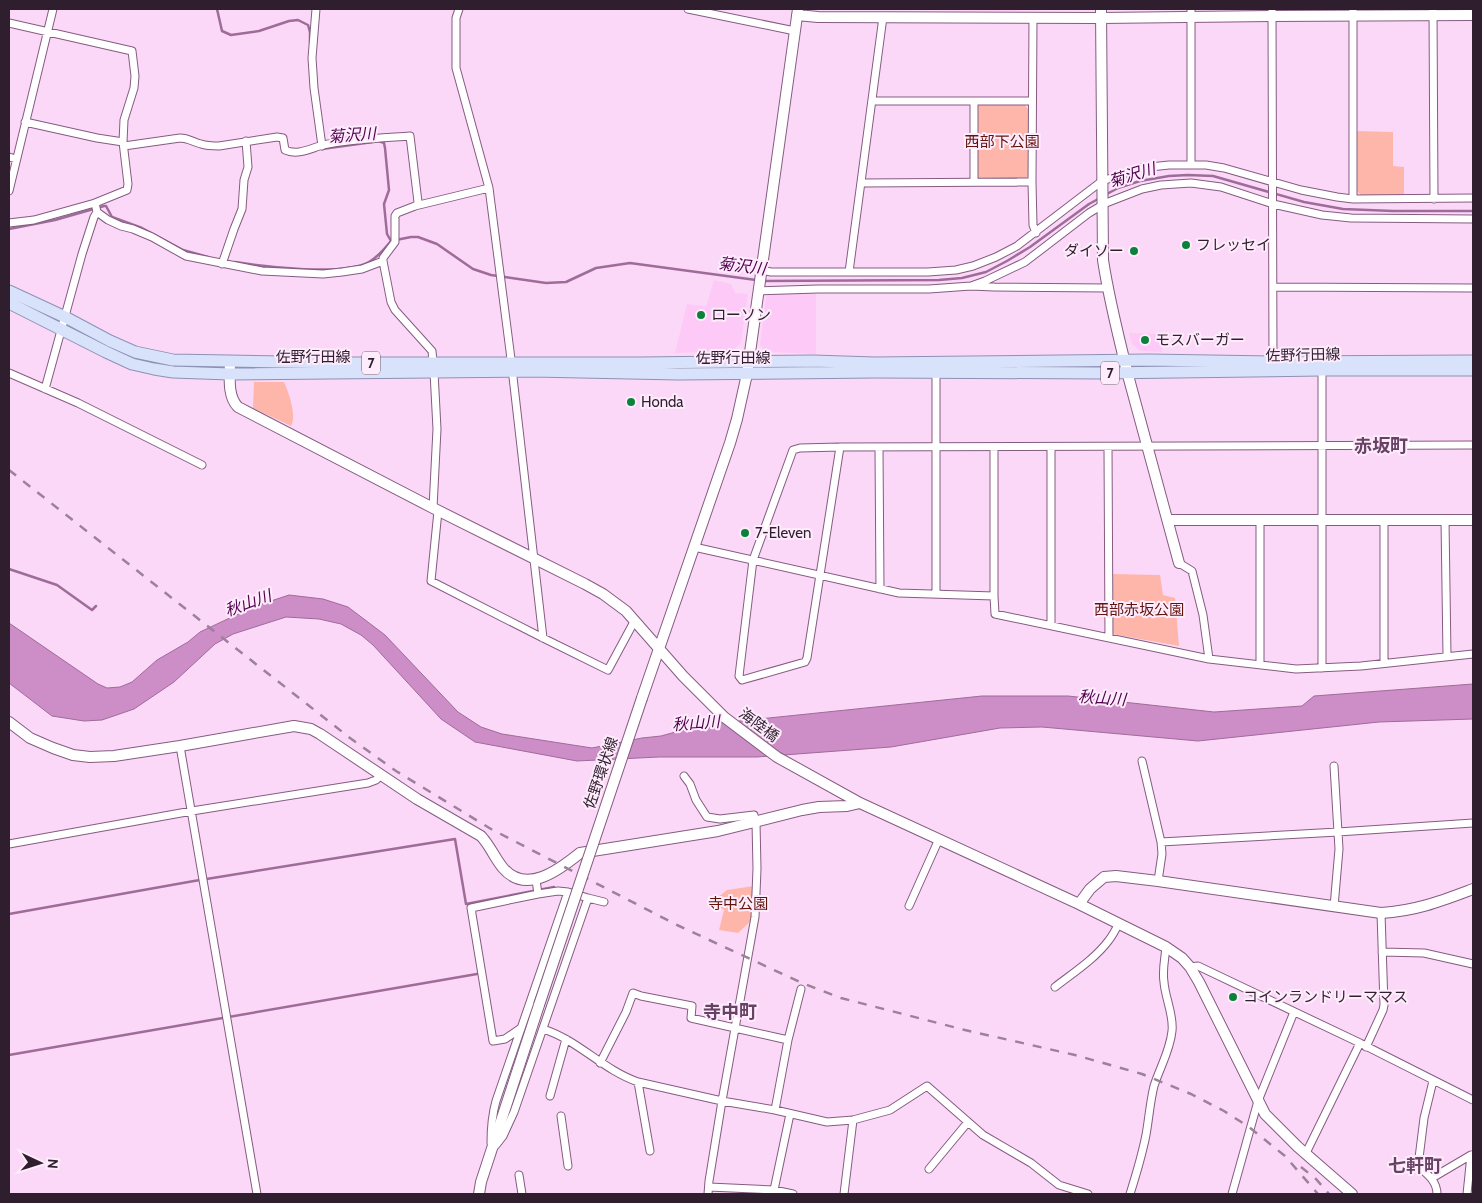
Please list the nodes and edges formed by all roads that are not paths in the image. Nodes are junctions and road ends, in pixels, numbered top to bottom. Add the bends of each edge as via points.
1 (53, 9) edge
2 (316, 9) edge
3 (459, 9) edge
4 (688, 9) edge
5 (798, 12) edge
6 (1272, 12) edge
7 (1353, 12) edge
8 (1433, 12) edge
9 (1191, 13) edge
10 (1101, 14) edge
11 (1473, 15) edge
12 (883, 17) junction
13 (1033, 18) junction
14 (9, 23) edge
15 (795, 31) junction
16 (47, 32) junction
17 (873, 101) junction
18 (974, 102) junction
19 (1032, 102) junction
20 (25, 122) junction
21 (246, 141) junction
22 (123, 144) junction
23 (322, 146) junction
24 (12, 158) edge
25 (1191, 164) junction
26 (974, 182) junction
27 (1032, 182) junction
28 (862, 183) junction
29 (1102, 183) junction
30 (1272, 185) junction
31 (489, 188) junction
32 (9, 191) edge
33 (1353, 198) junction
34 (1473, 198) edge
35 (1434, 199) junction
36 (1272, 201) junction
37 (95, 203) junction
38 (1102, 204) junction
39 (415, 206) junction
40 (97, 212) junction
41 (1473, 219) edge
42 (9, 224) edge
43 (1036, 233) junction
44 (383, 261) junction
45 (222, 264) junction
46 (761, 272) junction
47 (849, 272) junction
48 (971, 286) junction
49 (1273, 287) junction
50 (1107, 288) junction
51 (1473, 288) edge
52 (758, 289) junction
53 (9, 291) edge
54 (9, 303) edge
55 (64, 317) junction
56 (61, 330) junction
57 (1125, 360) junction
58 (748, 361) junction
59 (1473, 361) edge
60 (230, 362) junction
61 (1273, 366) junction
62 (1322, 366) junction
63 (512, 367) junction
64 (936, 367) junction
65 (434, 368) junction
66 (1473, 370) edge
67 (1128, 372) junction
68 (9, 374) edge
69 (230, 374) junction
70 (747, 374) junction
71 (45, 389) junction
72 (1473, 445) edge
73 (1322, 446) junction
74 (840, 447) junction
75 (879, 447) junction
76 (936, 447) junction
77 (994, 447) junction
78 (1051, 447) junction
79 (1108, 447) junction
80 (1147, 447) junction
81 (202, 465) dead end
82 (436, 510) junction
83 (1168, 520) junction
84 (1260, 520) junction
85 (1322, 520) junction
86 (1384, 520) junction
87 (1445, 520) junction
88 (1473, 520) edge
89 (694, 547) junction
90 (534, 559) junction
91 (753, 560) junction
92 (1179, 563) joint
93 (820, 575) junction
94 (880, 589) junction
95 (936, 594) junction
96 (994, 596) junction
97 (635, 620) junction
98 (1051, 625) junction
99 (543, 638) junction
100 (1109, 638) junction
101 (660, 648) junction
102 (1473, 654) edge
103 (1446, 656) junction
104 (1209, 658) junction
105 (1384, 663) junction
106 (1260, 664) junction
107 (1322, 668) junction
108 (9, 722) edge
109 (180, 746) junction
110 (1142, 761) dead end
111 (1334, 766) dead end
112 (380, 776) junction
113 (684, 776) dead end
114 (860, 802) junction
115 (192, 812) junction
116 (756, 822) junction
117 (1473, 823) edge
118 (1338, 832) junction
119 (939, 839) junction
120 (1161, 842) junction
121 (9, 844) edge
122 (536, 880) junction
123 (1158, 880) junction
124 (1473, 889) edge
125 (568, 892) junction
126 (538, 894) junction
127 (588, 898) junction
128 (604, 902) dead end
129 (1079, 904) junction
130 (909, 906) dead end
131 (1334, 907) junction
132 (1382, 913) junction
133 (1119, 923) junction
134 (1166, 948) junction
135 (1382, 952) junction
136 (1473, 964) edge
137 (1190, 967) junction
138 (1055, 987) dead end
139 (801, 989) dead end
140 (1294, 1012) junction
141 (521, 1028) junction
142 (735, 1028) junction
143 (543, 1029) junction
144 (566, 1039) junction
145 (788, 1040) junction
146 (1363, 1045) junction
147 (600, 1062) junction
148 (1433, 1081) junction
149 (638, 1082) junction
150 (550, 1096) dead end
151 (1258, 1100) junction
152 (1473, 1100) edge
153 (722, 1101) junction
154 (775, 1110) junction
155 (790, 1114) junction
156 (561, 1116) dead end
157 (853, 1120) junction
158 (968, 1122) junction
159 (491, 1151) junction
160 (650, 1151) dead end
161 (1306, 1153) junction
162 (568, 1166) dead end
163 (930, 1169) dead end
164 (519, 1175) dead end
165 (1432, 1178) junction
166 (774, 1190) junction
167 (708, 1191) edge
168 (257, 1194) edge
169 (479, 1194) edge
170 (522, 1194) edge
171 (794, 1194) edge
172 (844, 1194) edge
173 (1088, 1194) edge
174 (1130, 1194) edge
175 (1232, 1194) edge
176 (1352, 1194) edge
177 (1437, 1194) edge
178 (1467, 1194) edge

1 - 16 street
2 - 23 street via 312,58
3 - 31 street via 456,18 456,68
4 - 15 street
5 - 12 street via 818,17
5 - 15 street, 佐野環状線
6 - 7 street
6 - 9 street
6 - 30 street
7 - 8 street
7 - 33 street
8 - 11 street
8 - 35 street
9 - 10 street
9 - 25 street
10 - 13 street
10 - 29 street
12 - 13 street
12 - 17 street
13 - 19 street
14 - 16 street
15 - 46 street, 佐野環状線
16 - 20 street
16 - 22 street via 132,51 134,88 124,120
17 - 18 street
17 - 28 street
18 - 19 street
18 - 26 street
19 - 27 street
20 - 22 street
20 - 24 street
21 - 22 street via 209,146 180,138
21 - 23 street via 280,137 285,150 291,152
21 - 45 street via 248,166 242,210
22 - 37 street via 127,190
23 - 39 street via 410,136 418,202
24 - 32 street
25 - 29 street via 1141,168
25 - 30 street via 1224,168
26 - 27 street
26 - 28 street
27 - 43 street
28 - 47 street
29 - 38 street
29 - 43 street
30 - 33 street
30 - 36 street
31 - 39 street
31 - 63 street
33 - 35 street
34 - 35 street
36 - 38 street via 1221,187 1191,183 1142,189
36 - 41 street via 1322,215 1351,218
36 - 49 street
37 - 40 street
37 - 42 street
38 - 48 street via 1025,262
38 - 50 street
39 - 44 street via 395,216 395,238
40 - 45 street via 186,256
40 - 55 street
43 - 47 street via 1005,253 965,268 928,272
44 - 45 street via 353,271 323,274 262,271
44 - 65 street via 391,302 432,351
46 - 47 street
46 - 52 street, 佐野環状線
48 - 50 street
48 - 52 street
49 - 51 street
49 - 61 street
50 - 57 street
52 - 58 street, 佐野環状線
53 - 55 main road, 佐野行田線 / 7
54 - 56 main road, 佐野行田線 / 7
55 - 56 street
55 - 60 main road, 佐野行田線 / 7 via 135,352 173,360
56 - 69 main road, 佐野行田線 / 7 via 132,364 173,372
56 - 71 street
57 - 61 main road, 佐野行田線 / 7
57 - 64 main road, 佐野行田線 / 7
57 - 67 street
58 - 63 main road, 佐野行田線 / 7
58 - 64 main road, 佐野行田線 / 7
58 - 70 street, 佐野環状線
59 - 62 main road, 佐野行田線 / 7
60 - 65 main road, 佐野行田線 / 7
60 - 69 street, 海陸橋
61 - 62 main road, 佐野行田線 / 7
61 - 67 main road, 佐野行田線 / 7
62 - 66 main road, 佐野行田線 / 7
62 - 73 street
63 - 65 main road, 佐野行田線 / 7
63 - 70 main road, 佐野行田線 / 7 via 638,374
63 - 90 street
64 - 67 main road, 佐野行田線 / 7
64 - 70 main road, 佐野行田線 / 7
64 - 76 street
65 - 69 main road, 佐野行田線 / 7
65 - 82 street
67 - 80 street
68 - 71 street
69 - 82 street, 海陸橋 via 234,403 244,412
70 - 89 street, 佐野環状線 via 738,419
71 - 81 street
72 - 73 street
73 - 80 street
73 - 85 street
74 - 75 street
74 - 91 street via 794,450
74 - 93 street
75 - 76 street
75 - 94 street
76 - 77 street
76 - 95 street
77 - 78 street
77 - 96 street
78 - 79 street
78 - 98 street
79 - 80 street
79 - 100 street
80 - 83 street
82 - 90 street, 海陸橋
82 - 99 street via 431,581
83 - 84 street
83 - 92 street
84 - 85 street
84 - 106 street
85 - 86 street
85 - 107 street
86 - 87 street
86 - 105 street
87 - 88 street
87 - 103 street
89 - 91 street
89 - 101 street, 佐野環状線
90 - 97 street, 海陸橋 via 611,599
90 - 99 street
91 - 93 street
91 - 93 street via 739,676 742,680 805,662
92 - 104 street via 1192,571
93 - 94 street
94 - 95 street
95 - 96 street
96 - 98 street via 995,614
97 - 99 street via 608,670
97 - 101 street, 海陸橋
98 - 100 street
100 - 104 street
101 - 114 street, 海陸橋 via 724,718 795,768
101 - 159 street, 佐野環状線, bridge
102 - 103 street
103 - 105 street
104 - 106 street
105 - 107 street
106 - 107 street via 1296,669
108 - 109 street via 30,738 73,755 114,756
109 - 112 street via 303,727 320,734
109 - 115 street
110 - 120 street
111 - 118 street
112 - 115 street via 368,783
112 - 122 street via 481,836 508,873
113 - 116 street via 707,817 720,819 754,815
114 - 116 street via 802,810
114 - 119 street, 海陸橋
115 - 121 street
115 - 168 street
116 - 122 street via 580,854
116 - 142 street via 755,918
117 - 118 street
118 - 120 street
118 - 131 street via 1339,862
119 - 129 street, 海陸橋
119 - 130 street
120 - 123 street
122 - 126 street
123 - 129 street via 1104,877
123 - 131 street
124 - 132 street via 1419,909
125 - 126 street
125 - 127 street
125 - 141 street
126 - 141 street via 470,908 493,1041 505,1039
127 - 128 street
127 - 143 street
129 - 133 street, 海陸橋
131 - 132 street
132 - 135 street
133 - 134 street, 海陸橋
133 - 138 street via 1110,939 1093,957
134 - 137 street, 海陸橋
134 - 174 street via 1164,983 1172,1029 1166,1057 1155,1084 1144,1146
135 - 136 street via 1424,953
135 - 146 street via 1383,1010
137 - 140 street via 1198,966
137 - 151 street
139 - 145 street
140 - 146 street
140 - 151 street
141 - 159 street via 493,1111
142 - 145 street
142 - 147 street via 691,1018 692,1006 633,993
142 - 153 street
143 - 144 street
143 - 159 street via 514,1112 503,1136
144 - 147 street
144 - 150 street
145 - 154 street
146 - 148 street
146 - 161 street
147 - 149 street
148 - 152 street
148 - 165 street via 1418,1166
149 - 153 street
149 - 160 street
151 - 161 street via 1265,1114
151 - 175 street
153 - 154 street
153 - 167 street
154 - 155 street
155 - 157 street via 827,1122
155 - 166 street
156 - 162 street
157 - 158 street via 890,1110 927,1086
157 - 172 street
158 - 163 street
158 - 173 street via 1052,1180
159 - 169 street, 佐野環状線
161 - 176 street
164 - 170 street
165 - 177 street
165 - 178 street via 1471,1155
166 - 167 street
166 - 171 street

